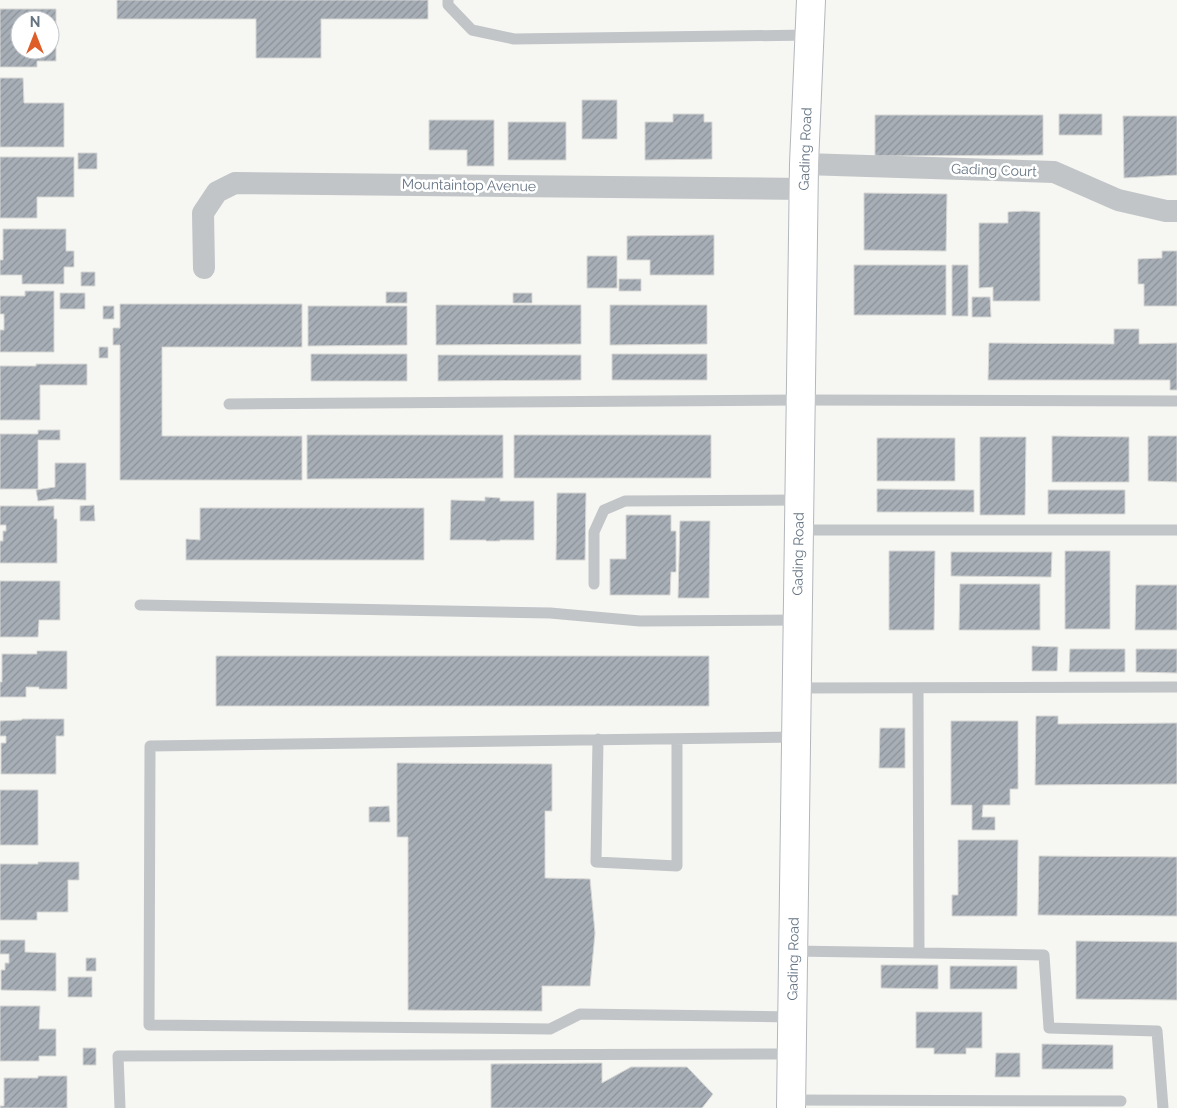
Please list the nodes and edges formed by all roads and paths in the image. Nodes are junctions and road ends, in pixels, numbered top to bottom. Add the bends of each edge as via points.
1 (448, 0) edge
2 (811, 0) edge
3 (809, 35) junction
4 (804, 176) junction
5 (1177, 211) edge
6 (204, 268) dead end
7 (801, 400) junction
8 (1177, 401) edge
9 (229, 404) dead end
10 (799, 500) junction
11 (799, 530) junction
12 (1177, 530) edge
13 (594, 584) dead end
14 (140, 605) dead end
15 (798, 620) junction
16 (1177, 687) edge
17 (796, 688) junction
18 (918, 688) junction
19 (796, 737) junction
20 (677, 738) junction
21 (598, 740) junction
22 (793, 951) junction
23 (920, 953) junction
24 (792, 1017) junction
25 (791, 1054) junction
26 (1121, 1101) dead end
27 (791, 1104) edge
28 (120, 1108) edge
29 (1163, 1108) edge

1 - 3 lane via 448,5 472,30 514,39
2 - 3 main road, Gading Road
3 - 4 main road, Gading Road
4 - 5 street, Gading Court via 1054,172 1118,200
4 - 6 street, Mountaintop Avenue via 235,183 217,192 203,213
4 - 7 main road, Gading Road
7 - 8 lane
7 - 9 lane
7 - 10 main road, Gading Road
10 - 11 main road, Gading Road
10 - 13 lane via 625,501 604,510 594,532
11 - 12 lane
11 - 15 main road, Gading Road
14 - 15 lane via 550,613 640,621
15 - 17 main road, Gading Road
16 - 18 lane
17 - 18 lane
17 - 19 main road, Gading Road
18 - 23 lane
19 - 20 lane
19 - 22 main road, Gading Road
20 - 21 lane
20 - 21 lane via 677,866 596,862
21 - 24 lane via 150,746 149,1025 550,1029 580,1014
22 - 23 lane
22 - 24 main road, Gading Road
23 - 29 lane via 1044,955 1049,1028 1157,1031
24 - 25 main road, Gading Road
25 - 27 main road, Gading Road
25 - 28 lane via 118,1056
26 - 27 lane

